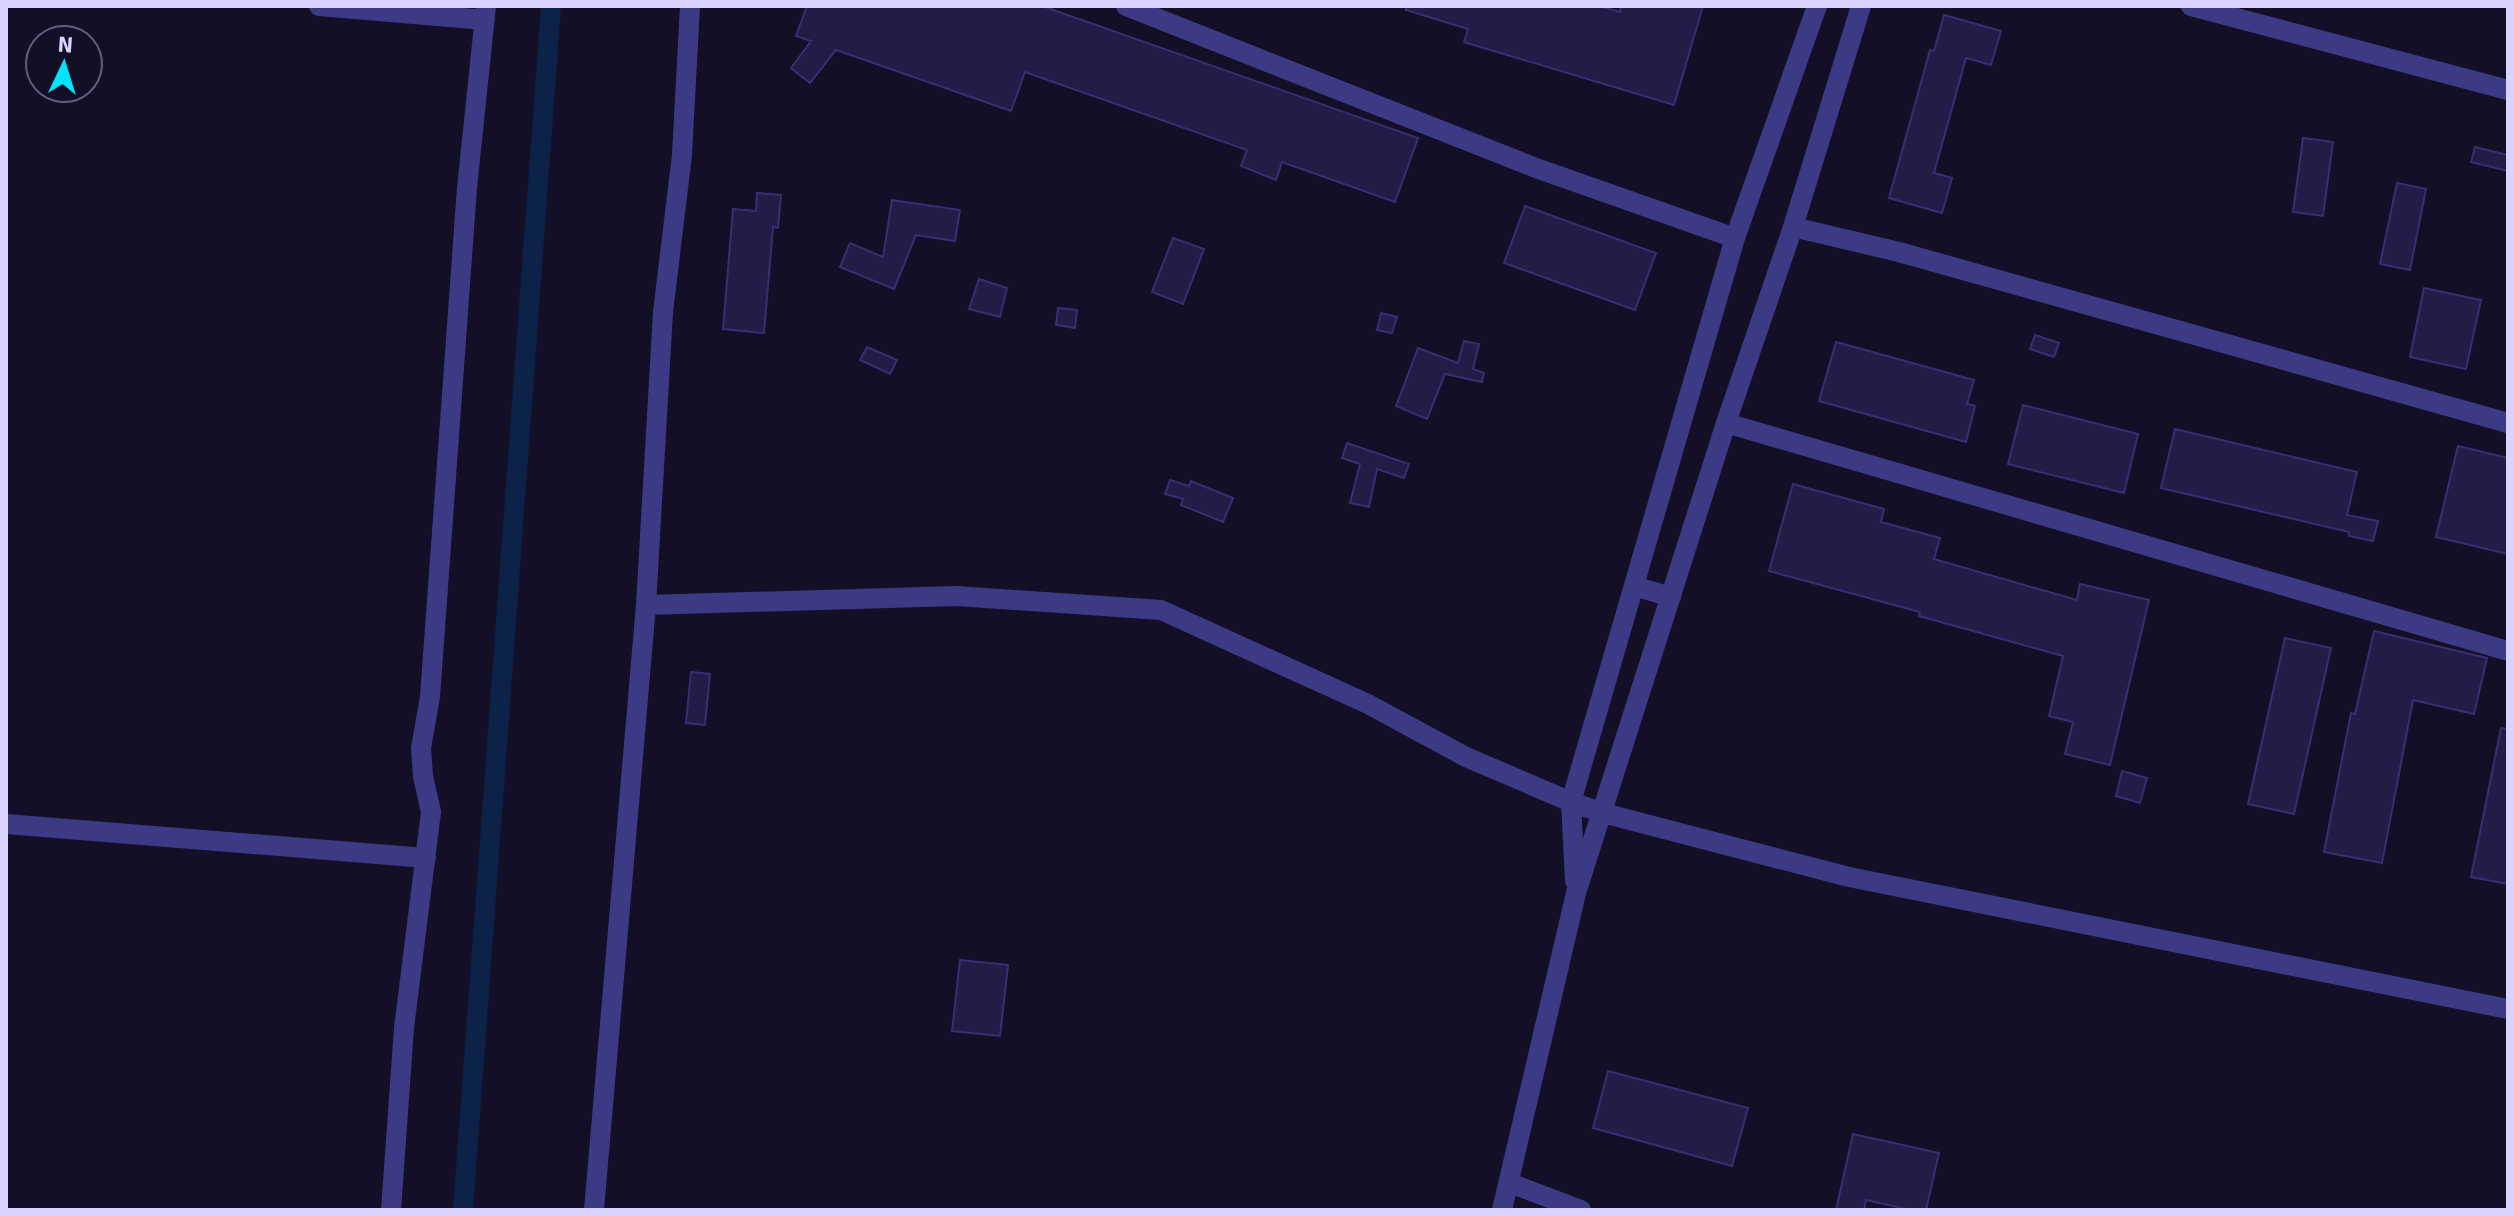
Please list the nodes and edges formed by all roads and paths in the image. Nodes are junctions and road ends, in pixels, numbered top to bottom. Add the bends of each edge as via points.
1 (319, 6) edge
2 (690, 6) edge
3 (1126, 6) edge
4 (1817, 6) edge
5 (1861, 6) edge
6 (2191, 6) edge
7 (486, 13) edge
8 (2508, 90) edge
9 (1793, 227) junction
10 (1735, 238) junction
11 (1726, 423) junction
12 (2508, 423) edge
13 (1634, 586) junction
14 (1671, 597) junction
15 (646, 605) junction
16 (2508, 651) edge
17 (1593, 728) junction
18 (1628, 735) junction
19 (1571, 802) junction
20 (1603, 813) junction
21 (6, 824) edge
22 (426, 858) junction
23 (1576, 893) junction
24 (2508, 1009) edge
25 (1510, 1183) junction
26 (391, 1210) edge
27 (594, 1210) edge
28 (1502, 1210) edge
29 (1581, 1210) edge

1 - 7 street
2 - 15 street via 682,155 663,312
3 - 10 street via 1536,168
4 - 10 street
5 - 9 street
6 - 8 street
7 - 22 street via 467,188 430,697 421,748 431,812
9 - 11 street
9 - 12 street
10 - 13 street
11 - 14 street
11 - 16 street
13 - 14 street
13 - 17 street
14 - 18 street
15 - 19 street via 956,596 1161,610
15 - 27 street
17 - 18 street
17 - 19 street
18 - 20 street
19 - 20 street
19 - 23 street
20 - 23 street
20 - 24 street via 1849,877
21 - 22 street
22 - 26 street via 404,1028
23 - 25 street
25 - 28 street
25 - 29 street

